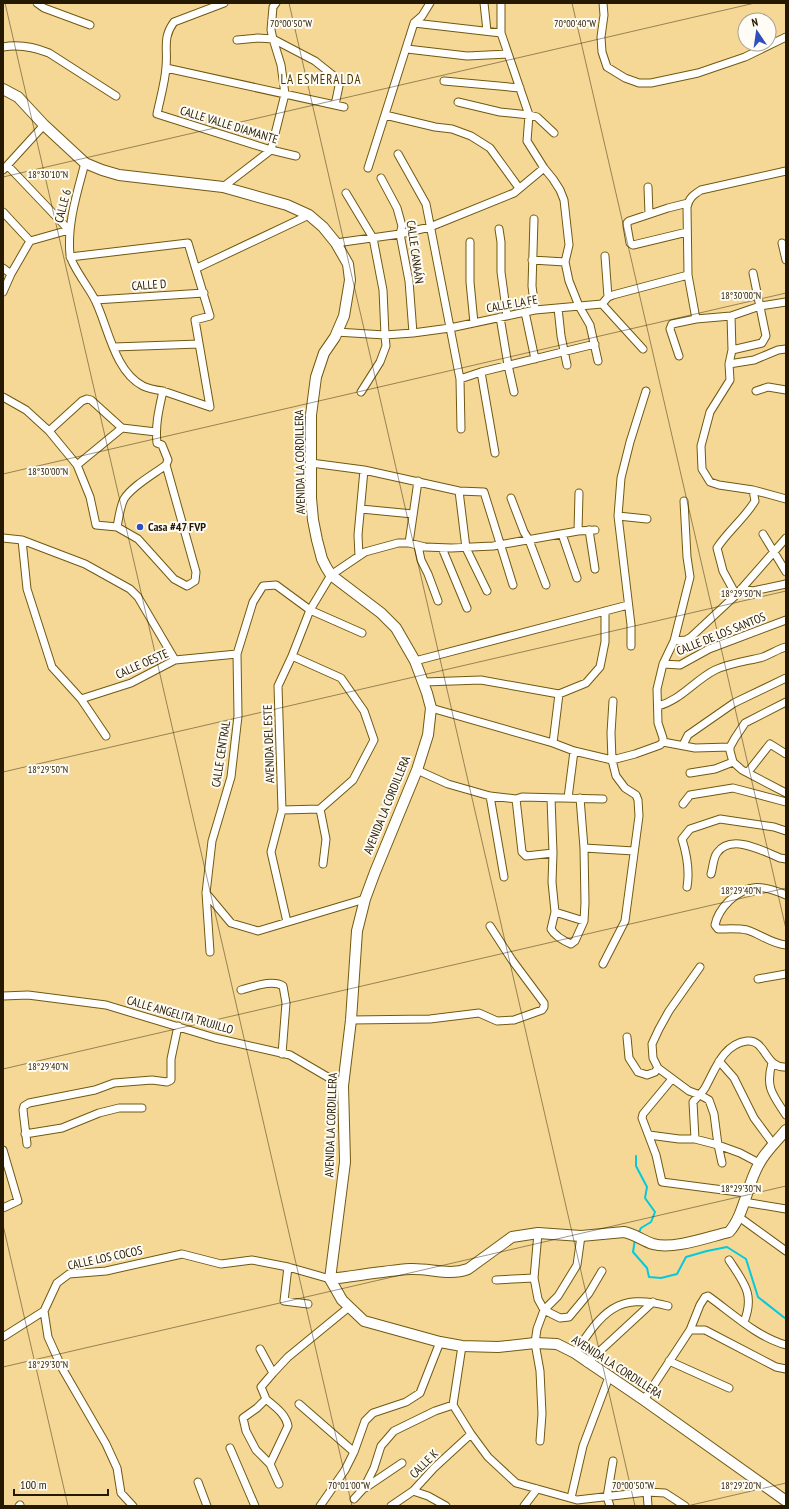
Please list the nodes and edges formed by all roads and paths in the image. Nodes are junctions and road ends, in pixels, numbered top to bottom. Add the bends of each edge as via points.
1 (37, 3) edge
2 (224, 3) edge
3 (276, 3) edge
4 (430, 3) edge
5 (484, 3) edge
6 (501, 3) edge
7 (603, 3) edge
8 (414, 23) junction
9 (90, 25) dead end
10 (487, 31) junction
11 (501, 33) junction
12 (786, 37) edge
13 (273, 39) junction
14 (237, 40) dead end
15 (3, 47) edge
16 (407, 49) junction
17 (508, 54) junction
18 (166, 68) junction
19 (444, 81) dead end
20 (520, 88) junction
21 (3, 89) edge
22 (285, 94) junction
23 (116, 96) dead end
24 (458, 102) dead end
25 (335, 105) junction
26 (344, 107) dead end
27 (385, 115) junction
28 (529, 115) junction
29 (44, 125) junction
30 (554, 133) dead end
31 (271, 150) junction
32 (398, 154) dead end
33 (296, 156) dead end
34 (85, 163) junction
35 (5, 168) edge
36 (368, 168) dead end
37 (544, 168) junction
38 (786, 171) edge
39 (381, 178) dead end
40 (224, 187) junction
41 (648, 187) dead end
42 (519, 188) junction
43 (346, 193) dead end
44 (688, 203) junction
45 (3, 212) edge
46 (308, 214) junction
47 (650, 214) junction
48 (534, 219) dead end
49 (430, 227) junction
50 (499, 229) dead end
51 (69, 230) junction
52 (687, 232) junction
53 (400, 234) junction
54 (373, 238) junction
55 (30, 241) junction
56 (470, 242) dead end
57 (782, 243) dead end
58 (336, 244) junction
59 (604, 256) dead end
60 (70, 257) junction
61 (532, 260) junction
62 (786, 260) edge
63 (565, 262) junction
64 (3, 268) edge
65 (196, 268) junction
66 (753, 273) dead end
67 (11, 274) junction
68 (688, 275) junction
69 (3, 292) edge
70 (204, 293) junction
71 (608, 297) junction
72 (95, 300) junction
73 (786, 302) edge
74 (602, 304) junction
75 (578, 306) junction
76 (760, 306) junction
77 (558, 308) junction
78 (535, 310) junction
79 (525, 312) junction
80 (503, 316) junction
81 (731, 316) junction
82 (696, 319) junction
83 (474, 323) junction
84 (450, 328) junction
85 (336, 332) junction
86 (413, 333) junction
87 (385, 335) junction
88 (199, 344) junction
89 (595, 344) junction
90 (114, 348) junction
91 (642, 349) dead end
92 (786, 349) edge
93 (732, 350) junction
94 (564, 352) junction
95 (679, 356) dead end
96 (535, 359) junction
97 (598, 361) dead end
98 (729, 364) junction
99 (508, 365) junction
100 (567, 365) dead end
101 (481, 372) junction
102 (460, 379) junction
103 (786, 390) edge
104 (163, 391) junction
105 (646, 391) dead end
106 (756, 391) dead end
107 (361, 392) dead end
108 (514, 392) dead end
109 (3, 397) edge
110 (122, 428) junction
111 (461, 430) dead end
112 (50, 431) junction
113 (156, 432) junction
114 (496, 453) dead end
115 (311, 463) junction
116 (77, 465) junction
117 (166, 465) junction
118 (364, 470) junction
119 (418, 481) junction
120 (753, 490) junction
121 (459, 491) junction
122 (579, 493) dead end
123 (511, 498) dead end
124 (786, 499) edge
125 (684, 501) dead end
126 (361, 509) junction
127 (413, 514) junction
128 (618, 516) junction
129 (647, 519) dead end
130 (118, 526) junction
131 (578, 531) junction
132 (562, 534) junction
133 (763, 534) dead end
134 (3, 538) edge
135 (786, 538) edge
136 (22, 540) junction
137 (529, 540) junction
138 (409, 543) junction
139 (500, 545) junction
140 (418, 546) junction
141 (442, 548) junction
142 (466, 548) junction
143 (774, 551) junction
144 (359, 556) junction
145 (595, 569) dead end
146 (786, 572) edge
147 (331, 575) junction
148 (577, 578) dead end
149 (786, 584) edge
150 (513, 585) dead end
151 (546, 585) dead end
152 (741, 589) junction
153 (487, 591) dead end
154 (736, 595) junction
155 (438, 600) dead end
156 (628, 605) junction
157 (467, 608) dead end
158 (310, 610) junction
159 (605, 611) junction
160 (786, 620) edge
161 (362, 633) dead end
162 (674, 642) junction
163 (631, 646) dead end
164 (786, 647) edge
165 (237, 654) junction
166 (292, 656) junction
167 (175, 660) junction
168 (415, 661) junction
169 (663, 664) junction
170 (786, 678) edge
171 (424, 682) junction
172 (559, 694) junction
173 (81, 699) junction
174 (613, 701) dead end
175 (786, 702) edge
176 (658, 706) junction
177 (431, 708) junction
178 (106, 736) dead end
179 (663, 742) junction
180 (553, 743) junction
181 (683, 745) junction
182 (730, 747) junction
183 (574, 750) junction
184 (786, 754) edge
185 (612, 760) junction
186 (733, 762) junction
187 (417, 770) junction
188 (748, 772) junction
189 (690, 774) dead end
190 (786, 793) edge
191 (490, 796) junction
192 (551, 798) junction
193 (568, 798) junction
194 (580, 798) junction
195 (516, 799) junction
196 (603, 799) dead end
197 (786, 802) edge
198 (683, 804) dead end
199 (320, 809) junction
200 (282, 810) junction
201 (786, 832) edge
202 (584, 848) junction
203 (634, 851) junction
204 (553, 853) junction
205 (786, 859) edge
206 (323, 864) dead end
207 (712, 874) dead end
208 (504, 877) dead end
209 (687, 887) dead end
210 (206, 892) junction
211 (786, 895) edge
212 (365, 899) junction
213 (555, 912) junction
214 (584, 921) junction
215 (287, 922) junction
216 (490, 926) dead end
217 (786, 945) edge
218 (210, 952) dead end
219 (603, 964) dead end
220 (700, 967) dead end
221 (786, 974) edge
222 (758, 979) dead end
223 (241, 990) dead end
224 (3, 996) edge
225 (351, 1020) junction
226 (178, 1026) junction
227 (627, 1037) dead end
228 (282, 1054) junction
229 (718, 1061) junction
230 (772, 1063) junction
231 (786, 1067) edge
232 (658, 1068) junction
233 (672, 1079) junction
234 (343, 1086) junction
235 (700, 1095) junction
236 (142, 1108) dead end
237 (786, 1115) edge
238 (786, 1130) edge
239 (25, 1134) junction
240 (648, 1135) junction
241 (695, 1139) junction
242 (27, 1144) dead end
243 (718, 1145) junction
244 (774, 1145) junction
245 (3, 1150) edge
246 (722, 1163) dead end
247 (759, 1163) junction
248 (745, 1197) junction
249 (3, 1208) edge
250 (786, 1209) edge
251 (739, 1217) junction
252 (538, 1233) junction
253 (581, 1236) junction
254 (786, 1251) edge
255 (729, 1260) dead end
256 (288, 1267) junction
257 (602, 1271) dead end
258 (534, 1278) junction
259 (330, 1279) junction
260 (496, 1280) dead end
261 (653, 1302) junction
262 (308, 1304) dead end
263 (668, 1306) dead end
264 (349, 1307) junction
265 (544, 1310) junction
266 (44, 1311) junction
267 (744, 1322) junction
268 (690, 1330) junction
269 (3, 1337) edge
270 (440, 1342) junction
271 (535, 1343) junction
272 (786, 1345) edge
273 (462, 1346) junction
274 (260, 1349) dead end
275 (575, 1354) junction
276 (669, 1361) junction
277 (588, 1363) junction
278 (786, 1369) edge
279 (273, 1373) junction
280 (609, 1377) junction
281 (729, 1388) dead end
282 (266, 1398) junction
283 (644, 1400) junction
284 (299, 1404) dead end
285 (453, 1405) junction
286 (471, 1434) junction
287 (540, 1441) dead end
288 (230, 1448) dead end
289 (354, 1452) junction
290 (613, 1461) dead end
291 (402, 1463) dead end
292 (270, 1464) junction
293 (198, 1482) dead end
294 (280, 1484) dead end
295 (364, 1488) junction
296 (536, 1489) junction
297 (413, 1491) junction
298 (647, 1492) junction
299 (607, 1497) junction
300 (354, 1500) dead end
301 (575, 1501) edge
302 (786, 1501) edge
303 (133, 1506) edge
304 (207, 1506) edge
305 (255, 1506) edge
306 (320, 1506) edge
307 (391, 1506) edge
308 (446, 1506) edge
309 (524, 1506) edge
310 (610, 1506) edge
311 (648, 1506) edge
312 (685, 1506) edge

1 - 9 street
2 - 18 street via 174,22 166,36
3 - 13 street via 273,7 271,30
4 - 8 street
5 - 10 street
6 - 11 street
7 - 12 street via 601,37 607,67 639,83 698,73 745,57
8 - 10 street
8 - 16 street
10 - 11 street
11 - 17 street
13 - 14 street
13 - 22 street via 281,66
13 - 25 street via 316,61 335,77 339,86
15 - 23 street via 22,46 49,53
16 - 17 street via 467,56
16 - 27 street
17 - 20 street
18 - 22 street
18 - 31 street, CALLE VALLE DIAMANTE via 157,114
19 - 20 street
20 - 28 street
21 - 29 main road, AVENIDA LA CORDILLERA via 18,97
22 - 25 street
22 - 31 street
24 - 28 street via 500,112
25 - 26 street
27 - 36 street
27 - 42 street via 452,129 471,136 490,148
28 - 30 street via 537,118
28 - 37 street via 528,141
29 - 34 main road, AVENIDA LA CORDILLERA
29 - 35 street
31 - 33 street, CALLE VALLE DIAMANTE
31 - 40 street
32 - 49 street via 426,204
34 - 40 main road, AVENIDA LA CORDILLERA via 119,175
34 - 51 street, CALLE 6
35 - 51 street
37 - 42 street
37 - 63 street via 564,200 569,245
38 - 44 street via 701,190 693,195
39 - 53 street, CALLE CANAÁN via 397,208 402,226
40 - 46 main road, AVENIDA LA CORDILLERA via 287,205
41 - 47 street
42 - 49 street via 514,193
43 - 54 street
44 - 47 street
44 - 52 street
45 - 55 street
46 - 58 main road, AVENIDA LA CORDILLERA via 323,227
46 - 65 street
47 - 52 street via 627,223 631,245
48 - 61 street
49 - 53 street
49 - 84 street
50 - 80 street
51 - 55 street, CALLE 6
51 - 60 street
52 - 68 street
53 - 54 street
53 - 86 street, CALLE CANAÁN via 409,281
54 - 58 street
54 - 87 street via 384,290
55 - 67 street
56 - 83 street
57 - 62 street
58 - 85 main road, AVENIDA LA CORDILLERA via 348,264 350,280 344,316
59 - 71 street
60 - 65 street via 188,243
60 - 72 street
61 - 63 street
61 - 78 street
63 - 75 street
64 - 67 street
65 - 70 street
66 - 76 street
67 - 69 street
68 - 71 street
68 - 82 street
70 - 72 street, CALLE D
70 - 88 street via 210,316 195,320
71 - 74 street
72 - 90 street
73 - 76 street
74 - 75 street, CALLE LA FE
74 - 91 street
75 - 77 street, CALLE LA FE
75 - 89 street via 590,325
76 - 81 street
76 - 93 street via 766,336 762,343
77 - 78 street, CALLE LA FE
77 - 94 street
78 - 79 street, CALLE LA FE
79 - 80 street, CALLE LA FE
79 - 96 street
80 - 83 street, CALLE LA FE
80 - 99 street
81 - 82 street
81 - 93 street
82 - 95 street via 672,324 670,329
83 - 84 street, CALLE LA FE
84 - 86 street, CALLE LA FE
84 - 102 street
85 - 87 street, CALLE LA FE
85 - 115 main road, AVENIDA LA CORDILLERA via 324,353 316,377 311,415
86 - 87 street, CALLE LA FE
87 - 107 street via 386,346 380,362
88 - 90 street
88 - 104 street via 210,407
89 - 94 street
89 - 97 street
90 - 104 street via 124,368 136,381 150,389
92 - 98 street via 754,360
93 - 98 street
94 - 96 street
94 - 100 street
96 - 99 street
98 - 120 street via 730,380 710,412 701,446 702,469 710,482
99 - 101 street
99 - 108 street
101 - 102 street
101 - 114 street
102 - 111 street
103 - 106 street via 768,387
104 - 113 street
105 - 128 street via 621,478
109 - 112 street via 26,410
110 - 112 street via 87,399
110 - 113 street
110 - 116 street
112 - 116 street
113 - 117 street via 157,443 165,450 168,460
115 - 118 street
115 - 147 main road, AVENIDA LA CORDILLERA via 311,498 317,540
116 - 130 street via 90,497 96,525
117 - 130 street via 130,491 121,507
117 - 130 street via 196,572 195,581 187,586 174,579 138,539
118 - 119 street
118 - 126 street
119 - 121 street
119 - 127 street
120 - 124 street
120 - 154 street via 755,501 747,514 717,548 723,571
121 - 139 street via 484,492
121 - 142 street
122 - 131 street
123 - 137 street
125 - 162 street via 690,577
126 - 127 street
126 - 144 street
127 - 138 street
128 - 129 street
128 - 156 street
131 - 132 street
131 - 145 street via 592,530
132 - 137 street
132 - 148 street
133 - 143 street
134 - 136 street
135 - 143 street
136 - 167 street via 84,564 130,589 138,597
136 - 173 street via 27,589 52,667
137 - 139 street
137 - 151 street
138 - 140 street
138 - 144 street via 398,543
139 - 142 street
139 - 150 street
140 - 141 street
140 - 155 street via 420,560
141 - 142 street
141 - 157 street
142 - 153 street
143 - 146 street
143 - 152 street
144 - 147 street
147 - 158 street, AVENIDA DEL ESTE
147 - 168 main road, AVENIDA LA CORDILLERA via 381,613 396,628
149 - 152 street via 753,591
152 - 154 street
154 - 162 street via 692,637
156 - 159 street
156 - 163 street
158 - 161 street
158 - 165 street, CALLE CENTRAL via 276,585 263,586 253,602
158 - 166 street, AVENIDA DEL ESTE
159 - 168 street
159 - 172 street via 605,642 600,667 586,682
160 - 169 street, CALLE DE LOS SANTOS via 709,649 680,665
162 - 169 street
164 - 176 street via 765,656 715,670 677,698
165 - 167 street, CALLE OESTE
165 - 210 street, CALLE CENTRAL via 238,716 231,777 212,841
166 - 199 street via 340,678 364,711 374,740 353,780
166 - 200 street, AVENIDA DEL ESTE via 278,686
167 - 173 street, CALLE OESTE via 131,683
168 - 171 main road, AVENIDA LA CORDILLERA
169 - 176 street via 657,689
170 - 181 street via 734,703 688,736
171 - 172 street via 481,680
171 - 177 main road, AVENIDA LA CORDILLERA
172 - 180 street
173 - 178 street
174 - 185 street
175 - 182 street via 745,723
176 - 179 street via 658,723
177 - 180 street
177 - 187 main road, AVENIDA LA CORDILLERA via 428,735
179 - 181 street
179 - 185 street
180 - 183 street
181 - 182 street via 695,748
182 - 186 street
183 - 185 street
183 - 193 street
184 - 188 street via 770,744
185 - 203 street via 616,776 638,800 639,816
186 - 188 street
186 - 189 street
187 - 191 street via 448,784
187 - 212 main road, AVENIDA LA CORDILLERA
188 - 190 street
191 - 195 street
191 - 208 street
192 - 193 street
192 - 195 street
192 - 204 street
193 - 194 street
194 - 196 street
194 - 202 street
195 - 204 street via 522,852 526,856
197 - 198 street via 733,788 690,795
199 - 200 street
199 - 206 street via 326,839
200 - 215 street, AVENIDA DEL ESTE via 271,852
201 - 209 street via 774,827 720,819 690,829 682,839 687,854
202 - 203 street
202 - 214 street
203 - 219 street via 625,921
204 - 213 street
205 - 207 street via 743,843 724,846 716,854
210 - 215 street via 231,923 258,930
210 - 218 street, CALLE CENTRAL
211 - 217 street via 771,888 760,887 739,892 724,906 714,925 718,929 745,930 771,942
212 - 215 street
212 - 225 main road, AVENIDA LA CORDILLERA via 357,931
213 - 214 street
213 - 214 street via 552,931 572,944
216 - 225 street via 544,1002 542,1010 514,1020 497,1021 479,1013 430,1019
220 - 232 street via 669,1011 652,1044 653,1058
221 - 222 street
223 - 228 street via 270,983 280,983 284,986 286,1003
224 - 226 street, CALLE ANGELITA TRUJILLO via 28,995 106,1005
225 - 234 main road, AVENIDA LA CORDILLERA
226 - 228 street, CALLE ANGELITA TRUJILLO
226 - 239 street via 171,1059 170,1080 114,1083 95,1090 29,1103 23,1110
227 - 232 street via 629,1058 638,1072 646,1075
228 - 234 street, CALLE ANGELITA TRUJILLO via 290,1055
229 - 230 street via 735,1045 748,1041 758,1044
229 - 235 street
229 - 244 street via 734,1078 754,1118
230 - 231 street via 782,1068
230 - 237 street via 769,1086
232 - 233 street
233 - 235 street
233 - 240 street via 643,1114
234 - 259 main road, AVENIDA LA CORDILLERA via 345,1162
235 - 241 street via 692,1106
235 - 243 street via 708,1100 714,1114
236 - 239 street via 119,1108 62,1128
238 - 244 main road
239 - 242 street
240 - 241 street
240 - 248 street via 662,1182
241 - 243 street
243 - 246 street
243 - 247 street
244 - 247 main road
245 - 249 street via 18,1201
247 - 248 main road
248 - 250 street
248 - 251 main road
251 - 253 main road via 729,1232 674,1246 654,1245 624,1232
251 - 254 street
252 - 253 main road
252 - 258 street
252 - 259 main road via 512,1238 468,1269 461,1271 412,1269
253 - 265 street via 577,1265 558,1296
255 - 267 street via 747,1289 748,1312
256 - 259 street, CALLE LOS COCOS
256 - 262 street via 284,1301
256 - 266 street, CALLE LOS COCOS via 252,1260 221,1264 182,1254 106,1271 69,1274 57,1283
257 - 265 street via 589,1293 569,1317 560,1318
258 - 260 street
258 - 265 street via 538,1300
259 - 264 main road, AVENIDA LA CORDILLERA
261 - 263 street
261 - 275 street via 625,1302 614,1308 590,1331
261 - 277 street
264 - 270 main road, AVENIDA LA CORDILLERA via 364,1321
264 - 279 street via 288,1357
265 - 271 street
266 - 269 street
266 - 303 street via 48,1337 62,1368 106,1444 117,1468 121,1493
267 - 268 street via 708,1296 697,1311
267 - 272 street via 776,1342
268 - 276 street
268 - 278 street via 705,1330 772,1366
270 - 273 main road, AVENIDA LA CORDILLERA
270 - 289 street via 420,1393 406,1402 373,1413 365,1421
271 - 273 main road, AVENIDA LA CORDILLERA via 498,1347
271 - 275 main road, AVENIDA LA CORDILLERA via 557,1344
271 - 287 street via 540,1371
273 - 285 street
274 - 279 street
275 - 277 main road, AVENIDA LA CORDILLERA
276 - 281 street
276 - 283 street
277 - 280 main road, AVENIDA LA CORDILLERA
279 - 282 street via 261,1387
280 - 283 main road, AVENIDA LA CORDILLERA
280 - 301 street via 583,1446
282 - 292 street via 283,1414 288,1426
282 - 292 street via 243,1418 243,1421 256,1450
283 - 302 main road, AVENIDA LA CORDILLERA
284 - 289 street
285 - 286 street
285 - 295 street via 434,1411 394,1431 381,1446
286 - 296 street via 488,1457 516,1483
286 - 297 street, CALLE K
288 - 305 street
289 - 306 street
290 - 299 street
291 - 295 street
292 - 294 street
293 - 304 street
295 - 300 street
296 - 301 street
296 - 309 street
297 - 307 street, CALLE K
297 - 308 street
298 - 299 street
298 - 311 street
298 - 312 street via 665,1493
299 - 301 street
299 - 310 street

